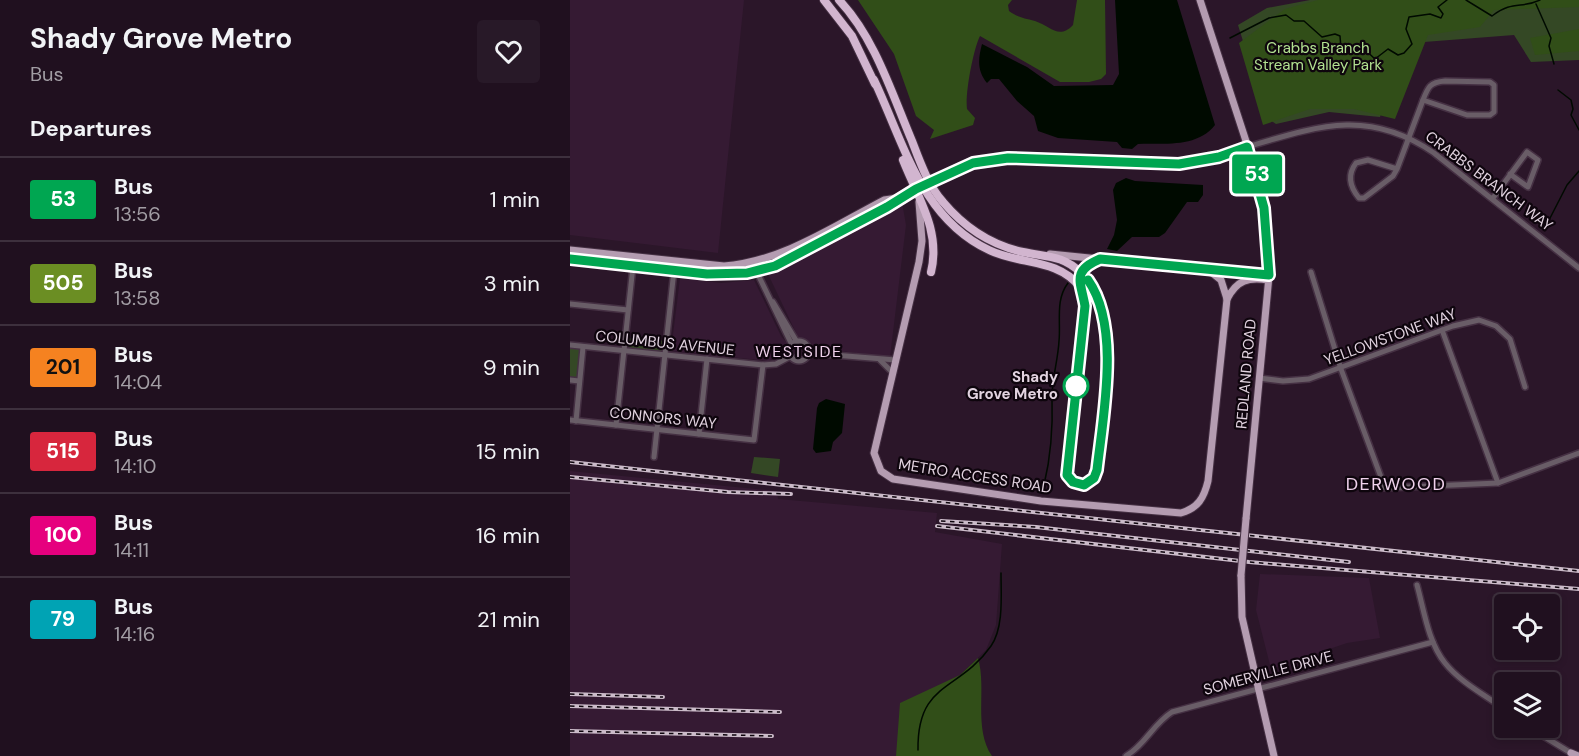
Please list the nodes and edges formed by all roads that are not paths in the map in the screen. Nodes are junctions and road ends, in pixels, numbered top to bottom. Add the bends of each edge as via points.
1 (824, 0) edge
2 (838, 0) edge
3 (1200, 0) edge
4 (874, 80) junction
5 (1423, 100) junction
6 (1409, 138) junction
7 (1247, 147) junction
8 (1397, 170) junction
9 (1510, 174) junction
10 (917, 194) junction
11 (900, 197) junction
12 (1493, 198) junction
13 (570, 250) edge
14 (1047, 254) junction
15 (570, 260) edge
16 (752, 262) junction
17 (633, 266) junction
18 (1579, 268) edge
19 (674, 270) junction
20 (1205, 270) junction
21 (756, 271) junction
22 (931, 272) dead end
23 (1311, 272) dead end
24 (1081, 273) dead end
25 (1268, 278) junction
26 (1080, 287) dead end
27 (1227, 299) junction
28 (570, 303) edge
29 (628, 309) junction
30 (1442, 330) junction
31 (794, 343) junction
32 (570, 345) edge
33 (583, 347) junction
34 (624, 351) junction
35 (809, 353) junction
36 (666, 355) junction
37 (791, 356) junction
38 (707, 359) junction
39 (880, 360) junction
40 (896, 360) junction
41 (763, 365) junction
42 (1341, 369) junction
43 (893, 373) junction
44 (1259, 378) junction
45 (570, 380) edge
46 (579, 381) junction
47 (1525, 387) dead end
48 (573, 421) edge
49 (616, 425) junction
50 (657, 430) junction
51 (699, 434) junction
52 (1579, 453) edge
53 (654, 457) dead end
54 (1498, 483) junction
55 (1417, 585) dead end
56 (1433, 642) junction
57 (1257, 688) junction
58 (1494, 701) edge
59 (1546, 738) edge
60 (1574, 755) edge
61 (1126, 756) edge
62 (1274, 756) edge

1 - 4 highway, METRO ACCESS ROAD via 852,36
2 - 14 highway via 872,49 925,173 942,201 970,228 991,240 1023,252
3 - 7 main road, REDLAND ROAD
4 - 10 highway, METRO ACCESS ROAD
4 - 26 highway via 924,191 941,214 979,244 1004,256 1060,269
5 - 5 street, CRABBS BRANCH WAY via 1434,82 1494,85 1494,112 1490,115 1467,114
5 - 6 street, CRABBS BRANCH WAY
6 - 7 street, CRABBS BRANCH WAY via 1375,126 1349,123 1306,129
6 - 8 street, CRABBS BRANCH WAY
6 - 12 street, CRABBS BRANCH WAY
7 - 11 main road, CRABBS BRANCH WAY, bridge via 1179,164 993,159 965,166
7 - 25 main road, REDLAND ROAD via 1264,208
8 - 8 street, CRABBS BRANCH WAY via 1364,198 1354,193 1350,174 1356,163 1368,160
9 - 9 street via 1527,152 1538,160 1528,187
9 - 12 street
10 - 22 highway via 934,240
10 - 40 main road, METRO ACCESS ROAD via 921,251
11 - 16 main road, CRABBS BRANCH WAY via 885,200 787,250
11 - 21 main road, CRABBS BRANCH WAY via 775,266
12 - 18 street, CRABBS BRANCH WAY
13 - 16 main road, CRABBS BRANCH WAY via 724,266
14 - 20 main road
14 - 24 highway
15 - 17 main road, CRABBS BRANCH WAY
16 - 21 street
17 - 19 main road, CRABBS BRANCH WAY
17 - 29 street
19 - 21 main road, CRABBS BRANCH WAY via 732,275
19 - 36 street
20 - 25 main road
20 - 27 main road via 1221,280
21 - 31 street
23 - 42 street
25 - 27 main road via 1244,280
25 - 44 main road, REDLAND ROAD
27 - 43 main road, METRO ACCESS ROAD via 1208,481 1200,502 1181,513 1041,501 888,476 876,464 874,453
28 - 29 street
29 - 34 street
30 - 42 street, YELLOWSTONE WAY
30 - 47 street, YELLOWSTONE WAY via 1479,321 1502,330 1510,339
30 - 54 street
31 - 35 street via 807,345
31 - 37 street
32 - 33 street, COLUMBUS AVENUE
33 - 34 street, COLUMBUS AVENUE
33 - 46 street
34 - 36 street, COLUMBUS AVENUE
34 - 49 street
35 - 37 street via 802,361
35 - 39 street
36 - 38 street, COLUMBUS AVENUE
36 - 50 street
37 - 41 street, COLUMBUS AVENUE via 776,364
38 - 41 street, COLUMBUS AVENUE
38 - 51 street
39 - 40 street
39 - 43 street
40 - 43 main road, METRO ACCESS ROAD
41 - 51 street, CONNORS WAY via 754,440
42 - 44 street, YELLOWSTONE WAY via 1302,380
42 - 54 street via 1385,489
44 - 57 main road, REDLAND ROAD, bridge via 1241,574 1242,617
45 - 46 street
46 - 48 street
48 - 49 street, CONNORS WAY
49 - 50 street, CONNORS WAY
50 - 51 street, CONNORS WAY
50 - 53 street
52 - 54 street
55 - 56 street
56 - 57 street, SOMERVILLE DRIVE
56 - 58 street via 1451,669
57 - 61 street, SOMERVILLE DRIVE via 1172,712
57 - 62 main road, REDLAND ROAD
59 - 60 street

